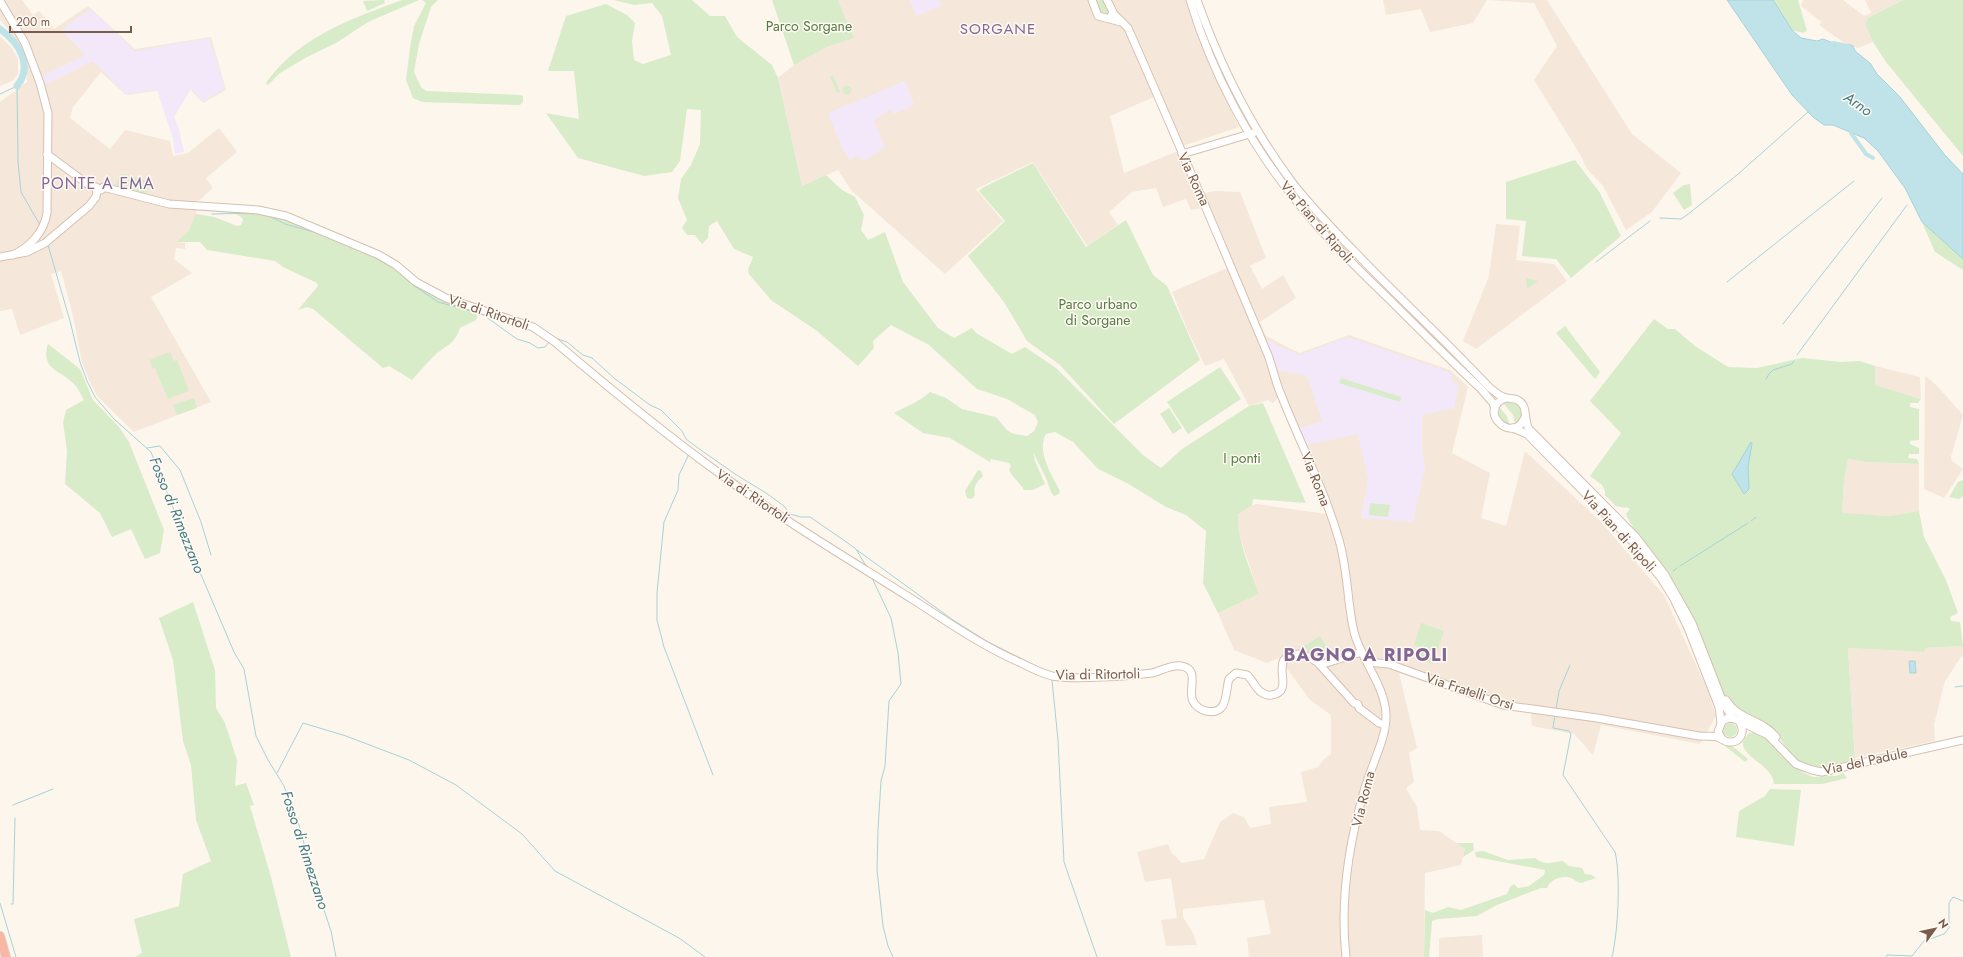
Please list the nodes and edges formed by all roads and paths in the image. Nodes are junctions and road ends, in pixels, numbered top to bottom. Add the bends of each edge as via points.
1 (1092, 0) edge
2 (1107, 0) edge
3 (1190, 0) edge
4 (1196, 0) edge
5 (0, 1) edge
6 (1113, 13) junction
7 (1107, 19) junction
8 (1124, 23) junction
9 (1257, 132) junction
10 (1249, 134) junction
11 (48, 154) junction
12 (1182, 154) junction
13 (98, 190) junction
14 (13, 255) junction
15 (0, 257) edge
16 (1506, 398) junction
17 (1495, 409) junction
18 (1525, 417) junction
19 (1513, 428) junction
20 (1362, 652) junction
21 (1367, 662) junction
22 (1319, 664) junction
23 (1718, 689) junction
24 (1733, 718) junction
25 (1740, 723) junction
26 (1385, 725) junction
27 (1719, 726) junction
28 (1757, 729) junction
29 (1742, 734) junction
30 (1706, 736) junction
31 (1722, 739) junction
32 (1963, 740) edge
33 (1784, 751) junction
34 (0, 936) edge
35 (6, 957) edge
36 (1346, 957) edge

1 - 7 main road via 1098,16
2 - 6 main road
3 - 10 main road, Via Pian di Ripoli via 1213,61
4 - 9 main road, Via Pian di Ripoli via 1225,71
5 - 11 main road via 22,38 40,83 48,113
6 - 7 main road
6 - 8 main road, Via Roma
7 - 8 main road
8 - 12 main road, Via Roma
9 - 10 main road
9 - 16 main road, Via Pian di Ripoli via 1292,183 1325,221 1490,388
10 - 12 main road
10 - 17 main road, Via Pian di Ripoli via 1273,171 1316,224 1480,389
11 - 13 main road, Via di Ritortoli
11 - 14 main road via 47,213 42,230 28,245
12 - 20 main road, Via Roma via 1217,232 1329,511 1341,548 1351,615
13 - 14 main road via 89,206 46,241 31,251
13 - 22 main road, Via di Ritortoli via 169,204 258,210 286,216 379,255 416,282 446,298 527,325 553,340 721,475 815,538 994,651 1040,672 1061,677 1111,676 1147,674 1181,666 1188,669 1193,676 1191,696 1194,703 1202,709 1211,711 1224,704 1228,682 1236,673 1248,675 1257,689 1265,694 1274,694 1284,685 1283,662 1291,656 1302,654
14 - 15 main road
16 - 17 main road via 1499,402
16 - 18 main road, Via Pian di Ripoli via 1514,398 1522,403
17 - 19 main road, Via Pian di Ripoli via 1495,417 1500,425
18 - 19 main road
18 - 23 main road, Via Pian di Ripoli via 1529,429 1635,536 1666,575 1692,623
19 - 27 main road, Via Pian di Ripoli via 1527,434 1628,536 1658,573 1685,621 1719,706
20 - 21 main road, Via Roma
20 - 22 main road via 1331,663
21 - 26 main road, Via Roma via 1385,709
21 - 30 main road, Via Fratelli Orsi via 1382,662 1395,666 1504,705
22 - 26 main road via 1357,705
23 - 24 main road, Via Pian di Ripoli via 1724,705
23 - 33 main road, Via Pian di Ripoli via 1736,712 1771,732
24 - 25 main road, Via del Padule
24 - 27 main road via 1726,718
25 - 28 main road, Via del Padule
25 - 29 main road via 1743,728
26 - 36 main road, Via Roma via 1364,790 1357,822 1344,902
27 - 30 main road
27 - 31 main road
28 - 29 main road
28 - 33 main road, Via del Padule via 1768,735
29 - 31 main road via 1734,742
30 - 31 main road
32 - 33 main road, Via del Padule via 1822,772 1796,764
34 - 35 highway

